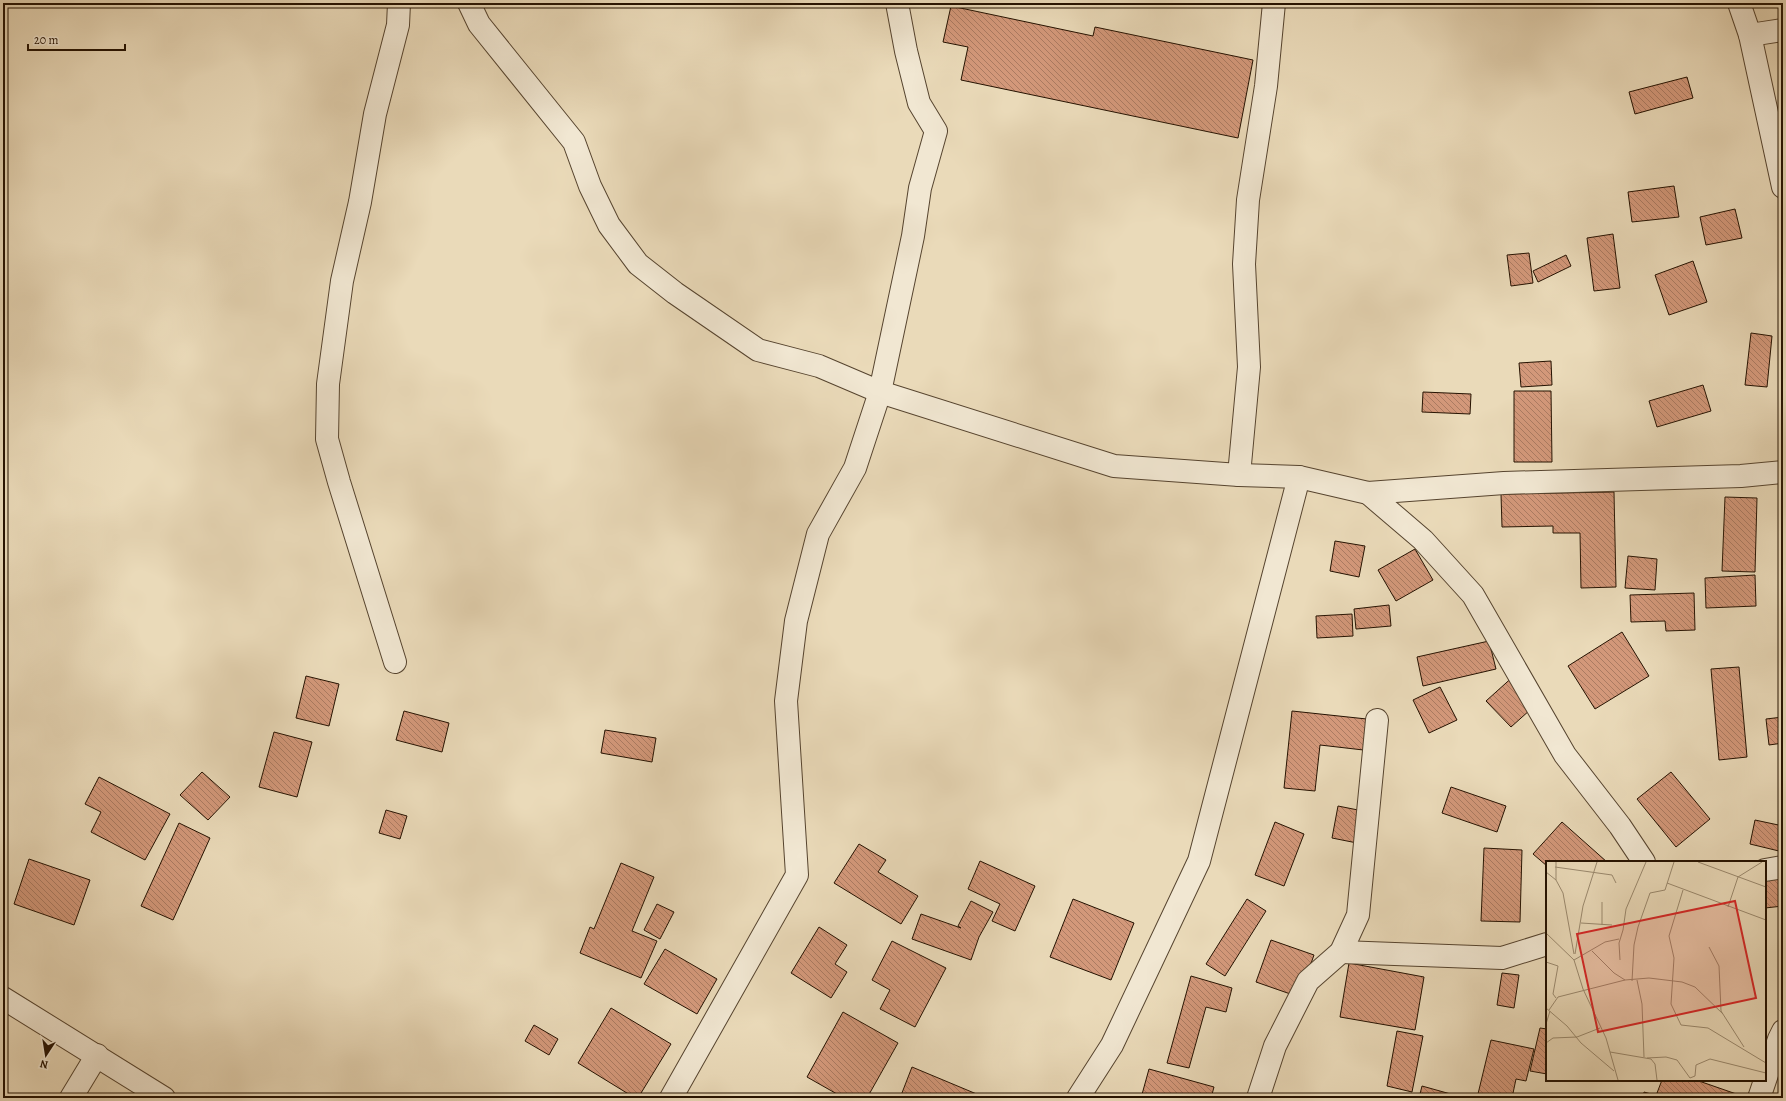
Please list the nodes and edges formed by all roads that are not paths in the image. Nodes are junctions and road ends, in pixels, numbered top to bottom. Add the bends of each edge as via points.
1 (399, 3) edge
2 (469, 3) edge
3 (897, 3) edge
4 (1274, 3) edge
5 (1739, 3) edge
6 (1783, 30) edge
7 (1750, 35) junction
8 (1783, 187) edge
9 (880, 392) junction
10 (1783, 472) edge
11 (1239, 475) junction
12 (1299, 477) junction
13 (1368, 493) junction
14 (395, 662) dead end
15 (1377, 720) dead end
16 (1643, 861) edge
17 (1783, 867) edge
18 (1766, 870) edge
19 (1546, 944) edge
20 (1341, 952) junction
21 (3, 998) edge
22 (1783, 1031) edge
23 (97, 1055) junction
24 (1766, 1076) edge
25 (1764, 1081) edge
26 (71, 1098) edge
27 (164, 1098) edge
28 (672, 1098) edge
29 (1078, 1098) edge
30 (1258, 1098) edge
31 (1759, 1098) edge

1 - 14 street via 398,25 375,114 360,202 342,281 328,384 327,438
2 - 9 street via 480,24 574,142 590,186 609,225 638,264 675,293 758,350 819,366
3 - 9 street via 919,103 936,131 920,188 913,236
4 - 11 street via 1266,86 1248,200 1244,264 1249,367
5 - 7 street
6 - 7 street
7 - 8 street
9 - 11 street via 1114,466
9 - 28 street via 855,468 818,534 796,621 786,701 797,875
10 - 13 street via 1741,476 1504,483
11 - 12 street
12 - 13 street
12 - 29 street via 1199,861 1112,1045
13 - 16 street via 1423,540 1473,595 1565,755 1620,826
15 - 20 street via 1358,915
17 - 18 street
19 - 20 street via 1502,958
20 - 30 street via 1308,980 1275,1046
21 - 23 street
22 - 24 street
23 - 26 street
23 - 27 street
25 - 31 street

